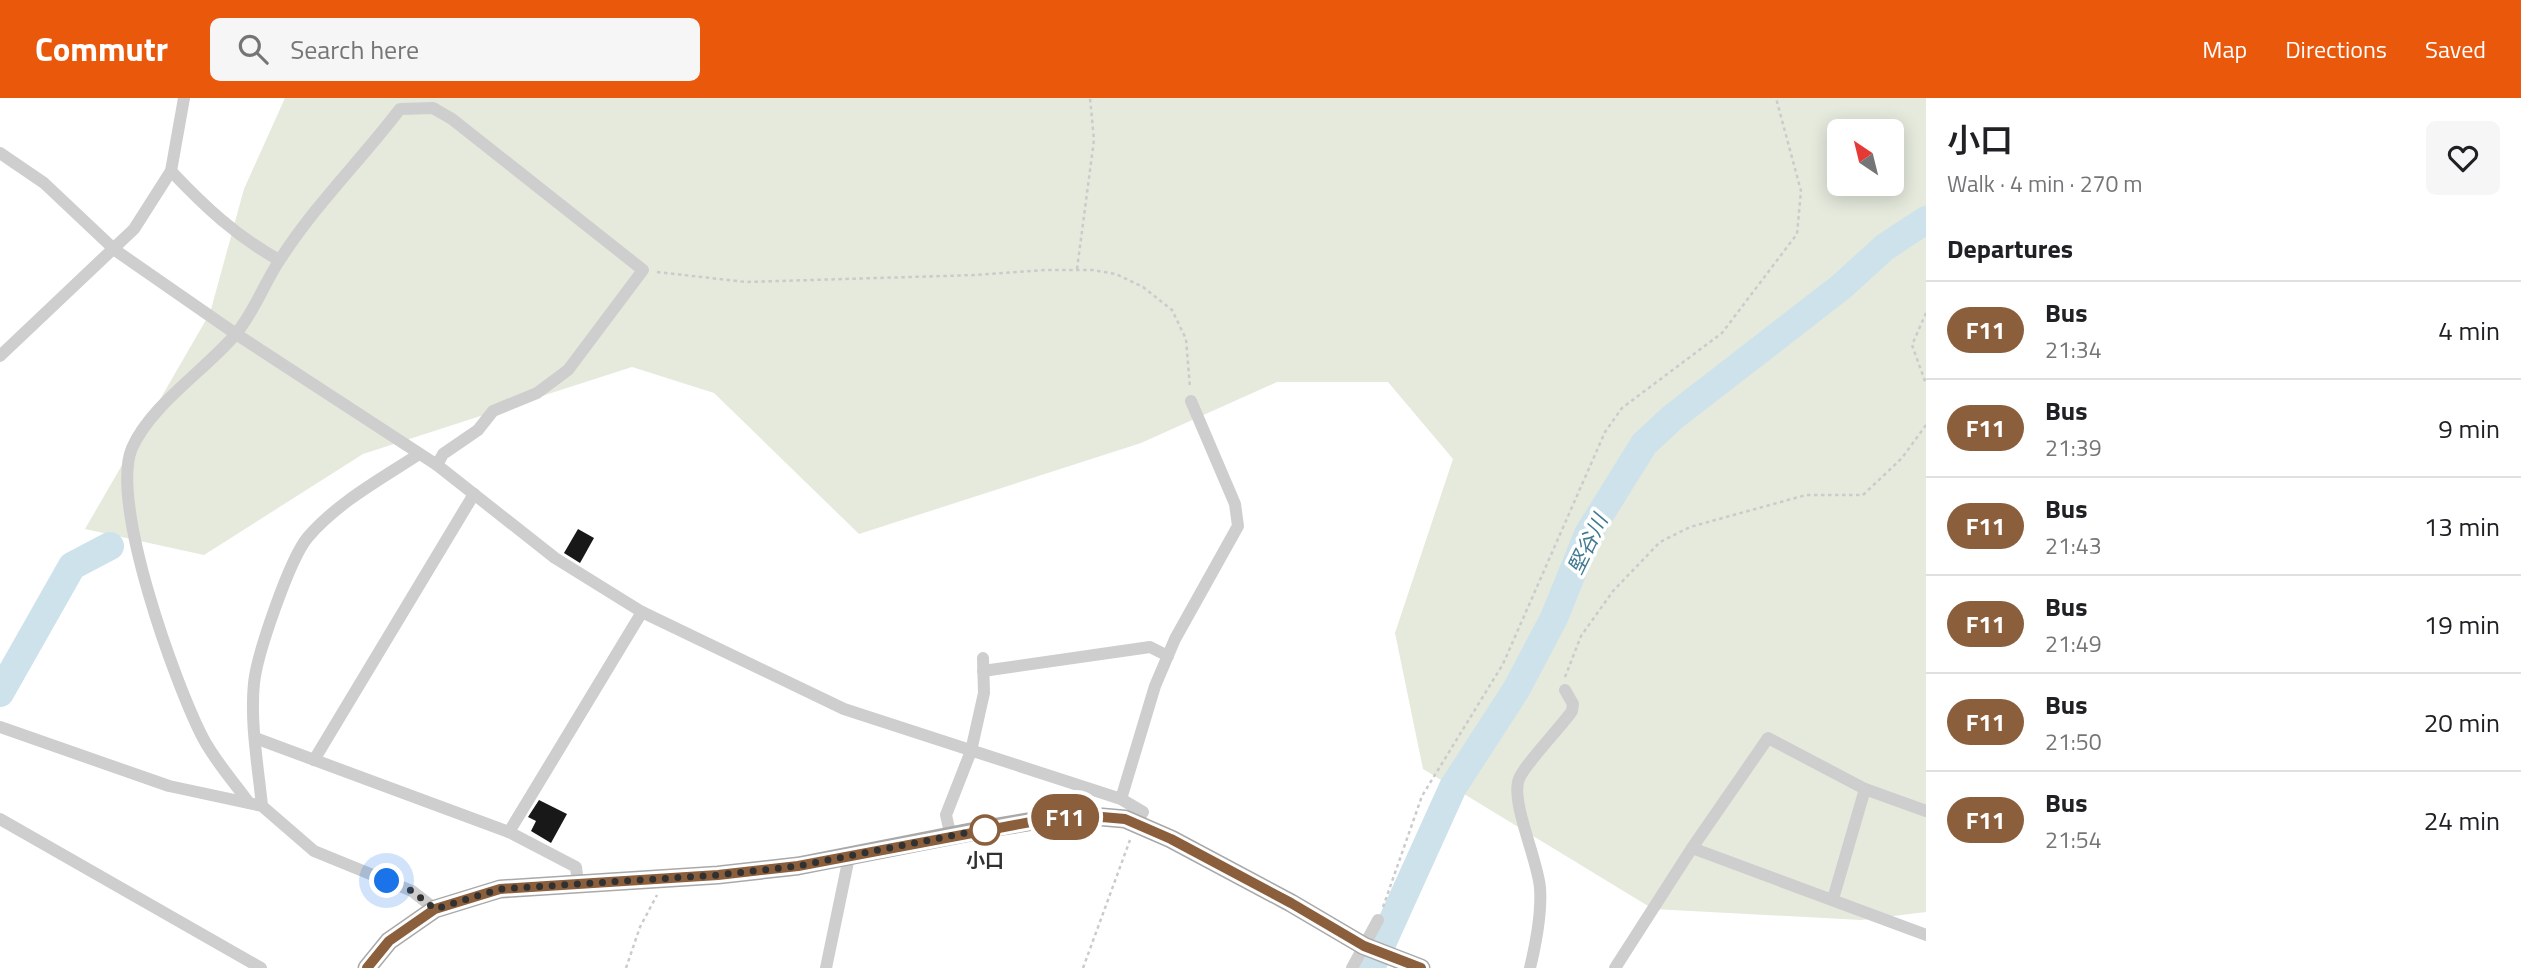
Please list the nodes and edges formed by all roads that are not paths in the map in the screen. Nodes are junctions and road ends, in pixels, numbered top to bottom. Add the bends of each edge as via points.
1 (184, 98) edge
2 (0, 153) edge
3 (172, 172) junction
4 (116, 250) junction
5 (279, 260) junction
6 (236, 334) junction
7 (0, 356) edge
8 (1191, 401) road end
9 (419, 454) junction
10 (437, 465) junction
11 (474, 494) junction
12 (642, 612) junction
13 (1168, 656) junction
14 (1565, 690) road end
15 (0, 727) edge
16 (255, 738) junction
17 (971, 751) junction
18 (314, 760) junction
19 (1865, 789) junction
20 (1121, 799) junction
21 (255, 804) junction
22 (1926, 811) edge
23 (0, 820) edge
24 (1136, 823) junction
25 (509, 832) junction
26 (951, 836) junction
27 (1692, 848) junction
28 (849, 858) junction
29 (578, 884) junction
30 (1833, 899) junction
31 (435, 909) junction
32 (1378, 920) road end
33 (1926, 935) edge
34 (1364, 946) junction
35 (1416, 967) edge
36 (261, 968) edge
37 (367, 968) edge
38 (826, 968) edge
39 (1352, 968) edge
40 (1530, 968) edge
41 (1615, 968) edge

1 - 3 street
2 - 4 street via 44,183
3 - 4 street
3 - 5 street via 210,213
4 - 6 street
4 - 7 street
5 - 6 street via 259,302
5 - 10 street via 329,190 400,109 433,108 643,270 568,370 537,393 493,411 478,430 443,454
6 - 9 street
6 - 21 street via 145,425 131,451 129,468 139,563 155,618 203,739
8 - 13 street via 1235,504 1238,526
9 - 10 street
9 - 16 street via 338,508 307,538 292,563 254,681
10 - 11 street
11 - 12 street via 555,558
11 - 18 street
12 - 17 street via 844,709
12 - 25 street
13 - 17 street via 1150,647 983,664 984,693
13 - 20 street
14 - 40 street via 1572,711 1519,779 1517,802 1534,850 1541,889
15 - 21 street via 169,786
16 - 18 street
16 - 21 street
17 - 20 street
17 - 26 street via 946,815
18 - 25 street
19 - 22 street
19 - 27 street via 1768,738
19 - 30 street
20 - 24 street via 1143,812
21 - 31 street via 314,851 412,891
23 - 36 street
24 - 26 main road via 1058,817
24 - 34 main road
25 - 29 street via 576,867
26 - 28 main road
27 - 30 street
27 - 41 street
28 - 29 main road via 785,868
28 - 38 street
29 - 31 main road via 500,889
30 - 33 street
31 - 37 main road via 389,941
32 - 34 street
34 - 35 main road
34 - 39 street

